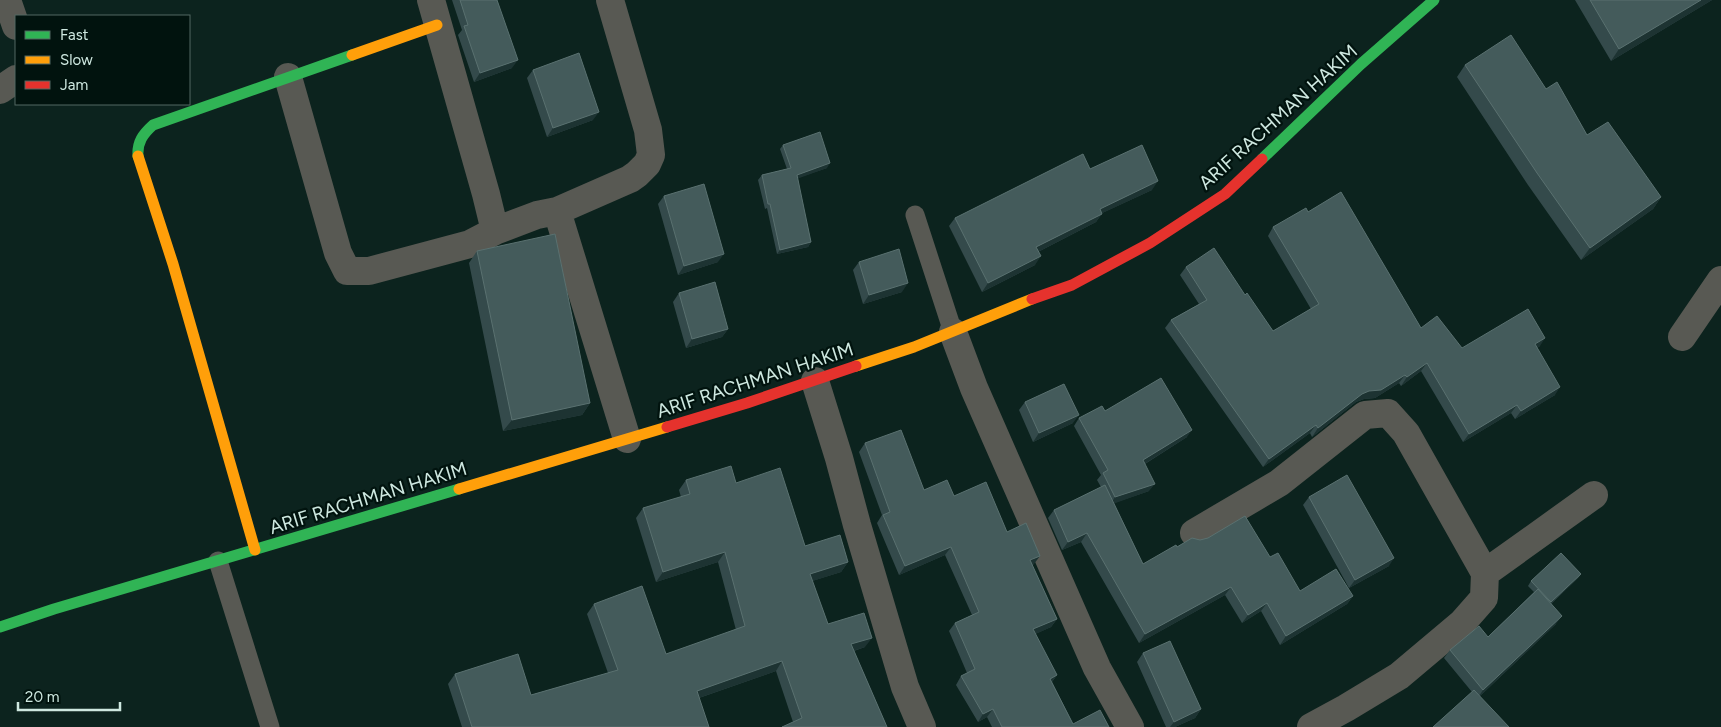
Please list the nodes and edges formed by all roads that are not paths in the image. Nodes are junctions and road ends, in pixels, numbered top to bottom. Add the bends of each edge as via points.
1 (7, 0) edge
2 (610, 0) edge
3 (1434, 0) edge
4 (434, 13) edge
5 (15, 23) edge
6 (288, 77) junction
7 (15, 80) edge
8 (0, 90) edge
9 (557, 210) junction
10 (915, 215) dead end
11 (495, 231) junction
12 (1721, 280) edge
13 (953, 332) junction
14 (1682, 337) dead end
15 (815, 381) junction
16 (627, 439) junction
17 (1594, 495) dead end
18 (1194, 533) dead end
19 (255, 550) junction
20 (218, 561) junction
21 (1485, 573) junction
22 (0, 627) edge
23 (270, 727) edge
24 (922, 727) edge
25 (1130, 727) edge
26 (1312, 727) edge

1 - 5 street
2 - 9 street via 648,130 651,155 647,164 630,179
3 - 13 main road, ARIF RACHMAN HAKIM via 1361,64 1225,194 1150,243 1072,285
4 - 6 main road
4 - 11 street
6 - 11 street via 338,253 347,271 369,271 470,244
6 - 19 main road via 153,125 144,132 136,152 173,264
7 - 8 street
9 - 11 street
9 - 16 street
10 - 13 lane
12 - 14 street
13 - 15 main road, ARIF RACHMAN HAKIM
13 - 25 street via 974,388 1097,668
15 - 16 main road, ARIF RACHMAN HAKIM
15 - 24 street via 905,687
16 - 19 main road, ARIF RACHMAN HAKIM
17 - 21 street
18 - 21 street via 1279,483 1365,415 1388,413 1406,433
19 - 20 main road, ARIF RACHMAN HAKIM
20 - 22 main road, ARIF RACHMAN HAKIM
20 - 23 lane
21 - 26 street via 1484,598 1462,623 1399,676

